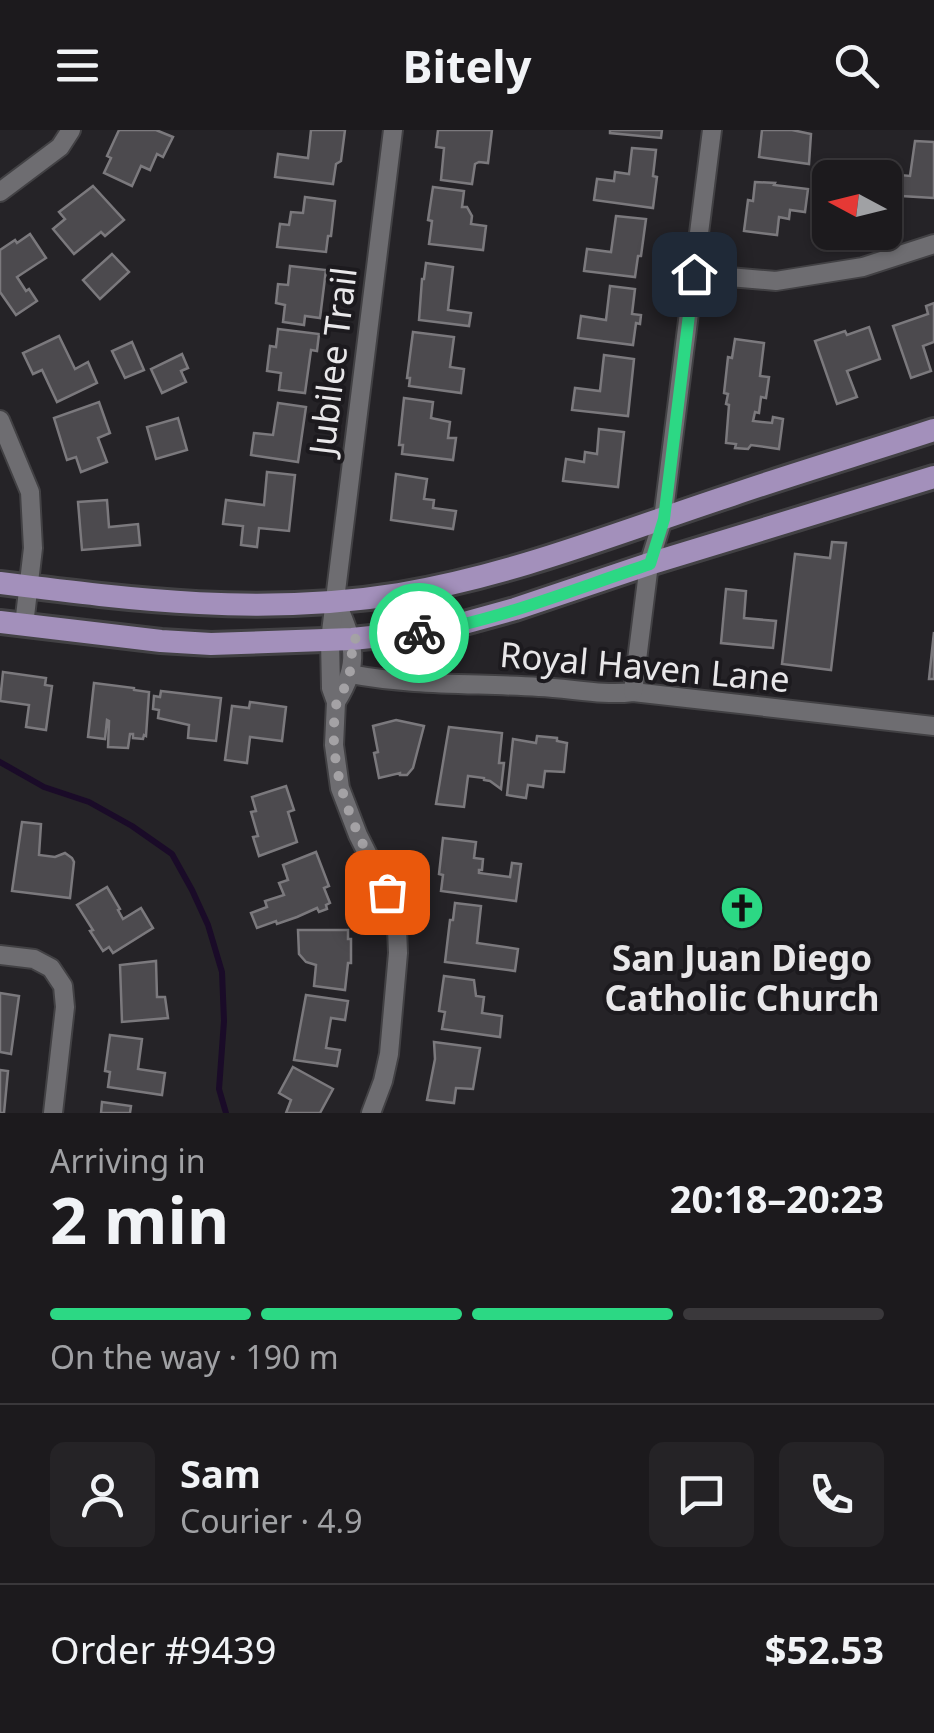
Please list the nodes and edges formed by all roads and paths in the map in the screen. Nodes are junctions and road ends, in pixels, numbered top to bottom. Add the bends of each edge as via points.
1 (71, 130) edge
2 (393, 130) edge
3 (712, 130) edge
4 (0, 192) edge
5 (934, 244) edge
6 (694, 274) junction
7 (0, 420) edge
8 (934, 430) edge
9 (868, 452) junction
10 (934, 477) edge
11 (880, 494) junction
12 (664, 519) junction
13 (650, 564) junction
14 (0, 583) edge
15 (29, 586) junction
16 (336, 601) junction
17 (12, 624) edge
18 (340, 640) junction
19 (350, 674) junction
20 (633, 692) junction
21 (336, 702) junction
22 (934, 726) edge
23 (0, 955) edge
24 (53, 1113) edge
25 (372, 1113) edge

1 - 4 street via 60,147
2 - 16 street, Jubilee Trail
3 - 6 street
5 - 6 street via 863,267 776,282
6 - 12 street
7 - 15 street via 30,492
8 - 9 main road
9 - 11 main road
9 - 12 main road
10 - 11 main road
11 - 13 main road
12 - 13 street
12 - 16 main road via 473,578
13 - 18 main road via 439,630
13 - 20 street
14 - 15 main road
15 - 16 main road via 218,606
15 - 17 street
16 - 18 street, Jubilee Trail
17 - 18 main road via 211,644
18 - 19 street via 352,657
18 - 21 street via 331,688
19 - 20 street, Royal Haven Lane via 442,686
19 - 21 street
20 - 22 street, Royal Haven Lane
21 - 25 street via 340,788 397,928 388,1054
23 - 24 street via 34,959 63,986

